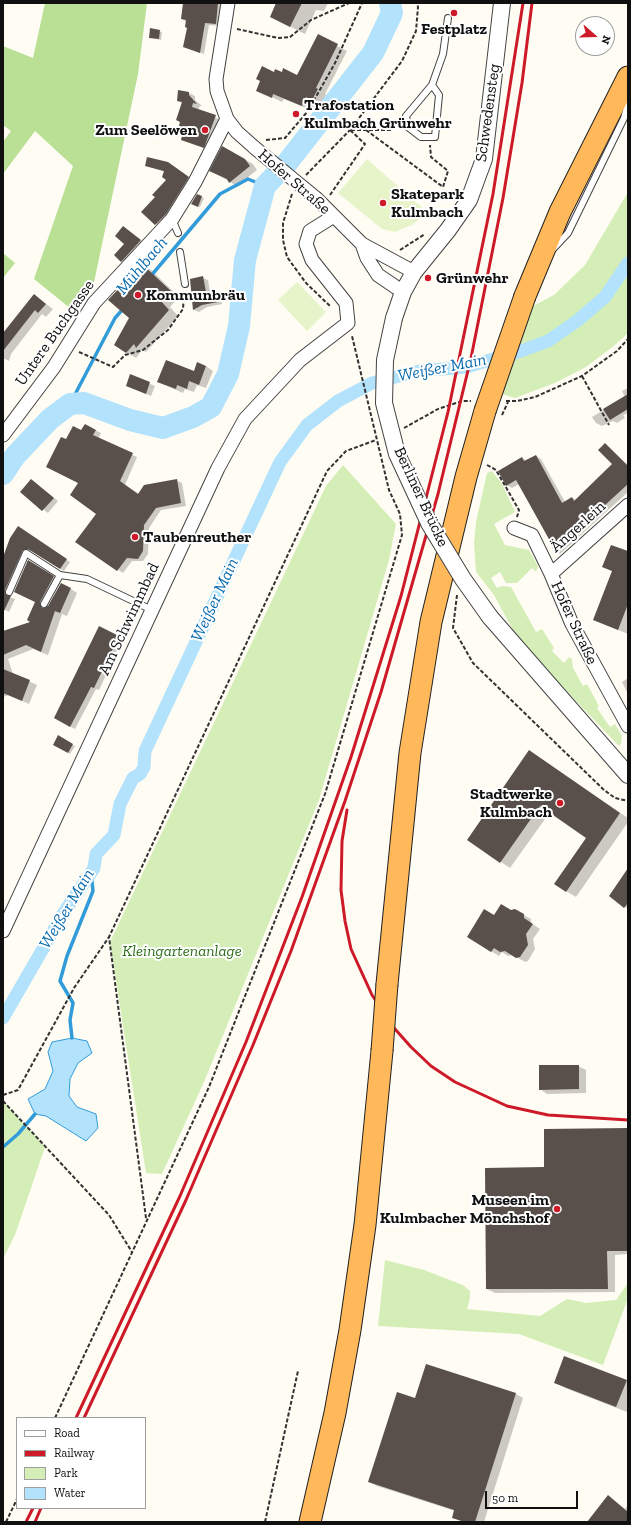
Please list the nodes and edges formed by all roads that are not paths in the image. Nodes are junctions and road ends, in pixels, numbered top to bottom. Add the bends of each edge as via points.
1 (228, 3) edge
2 (502, 3) edge
3 (448, 18) dead end
4 (628, 77) edge
5 (432, 85) junction
6 (628, 103) edge
7 (227, 119) junction
8 (334, 216) junction
9 (172, 219) junction
10 (178, 233) dead end
11 (362, 244) junction
12 (180, 252) dead end
13 (535, 270) junction
14 (414, 272) junction
15 (185, 284) road end
16 (403, 292) junction
17 (394, 318) joint
18 (3, 435) edge
19 (628, 504) edge
20 (514, 528) road end
21 (60, 574) junction
22 (551, 574) junction
23 (9, 592) dead end
24 (44, 604) dead end
25 (152, 610) junction
26 (628, 726) edge
27 (628, 773) edge
28 (3, 932) edge
29 (310, 1522) edge

1 - 7 street via 216,79 217,91
2 - 14 street, Schwedensteg via 484,159 469,200
3 - 5 lane via 442,54
4 - 13 highway via 560,212
5 - 5 lane via 440,95 435,137 421,137 408,127 406,116
6 - 13 lane via 624,118 568,233
7 - 8 street, Hofer Straße, bridge via 252,145 322,198
7 - 9 street via 195,182
8 - 11 street, Hofer Straße
8 - 25 street, Am Schwimmbad via 310,231 306,244 312,260 346,303 348,323 300,360 245,419 218,468
9 - 10 lane
9 - 18 street, Untere Buchgasse via 94,303 54,367
11 - 14 street, Hofer Straße
11 - 16 street, Hofer Straße via 378,275
12 - 15 lane
13 - 29 highway, bridge via 488,404 458,506 431,622 410,753 365,1225 335,1413
14 - 16 street, Schwedensteg
16 - 17 street, Schwedensteg
17 - 27 street, Berliner Brücke, bridge via 385,360 384,403 397,454 429,523 490,617
19 - 22 street, Ängerlein
20 - 22 street, Hofer Straße via 532,536
21 - 23 lane via 26,553
21 - 24 lane
21 - 25 lane via 87,579
22 - 26 street, Hofer Straße via 598,676
25 - 28 street, Am Schwimmbad

